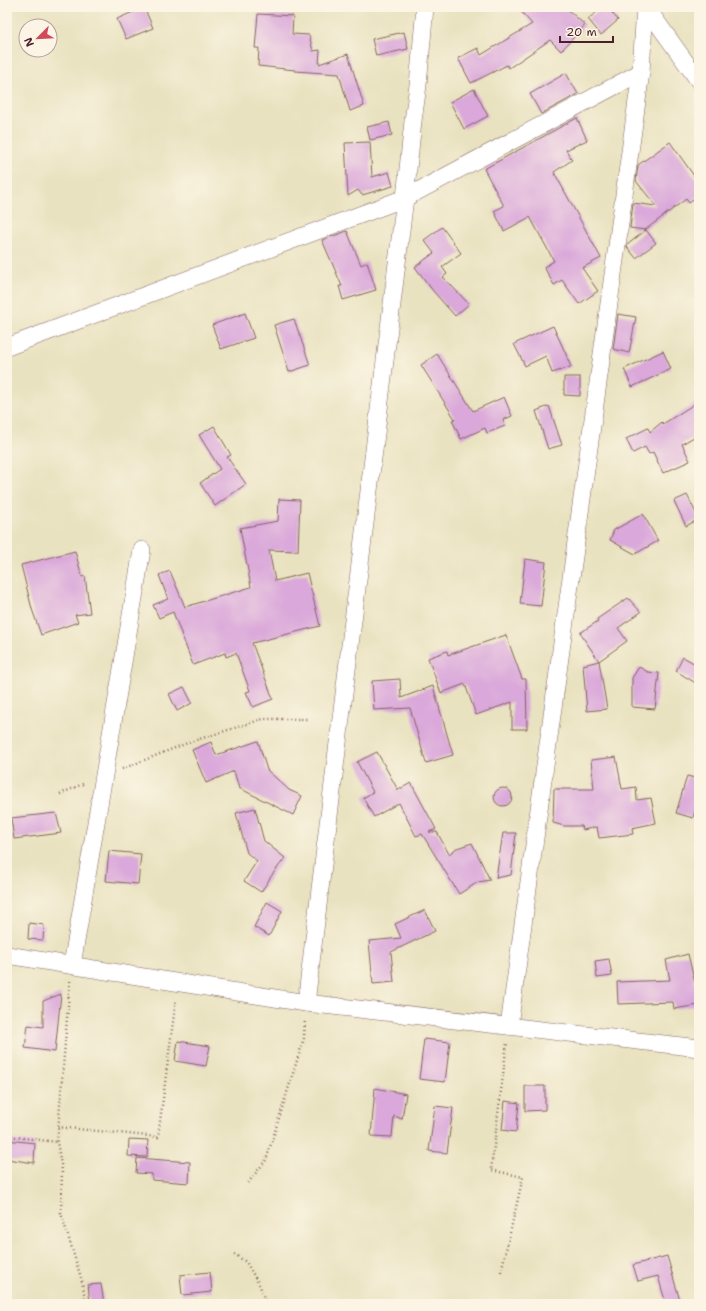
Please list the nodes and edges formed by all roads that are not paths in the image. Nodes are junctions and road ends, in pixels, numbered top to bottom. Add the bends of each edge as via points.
1 (425, 7) edge
2 (646, 7) edge
3 (641, 72) junction
4 (699, 81) edge
5 (405, 198) junction
6 (7, 347) edge
7 (142, 550) dead end
8 (7, 955) edge
9 (72, 965) junction
10 (306, 1003) junction
11 (509, 1026) junction
12 (699, 1048) edge

1 - 5 street
2 - 3 street
2 - 4 street
3 - 5 street
3 - 11 street
5 - 6 street
5 - 10 street
7 - 9 street
8 - 9 street
9 - 10 street
10 - 11 street
11 - 12 street

